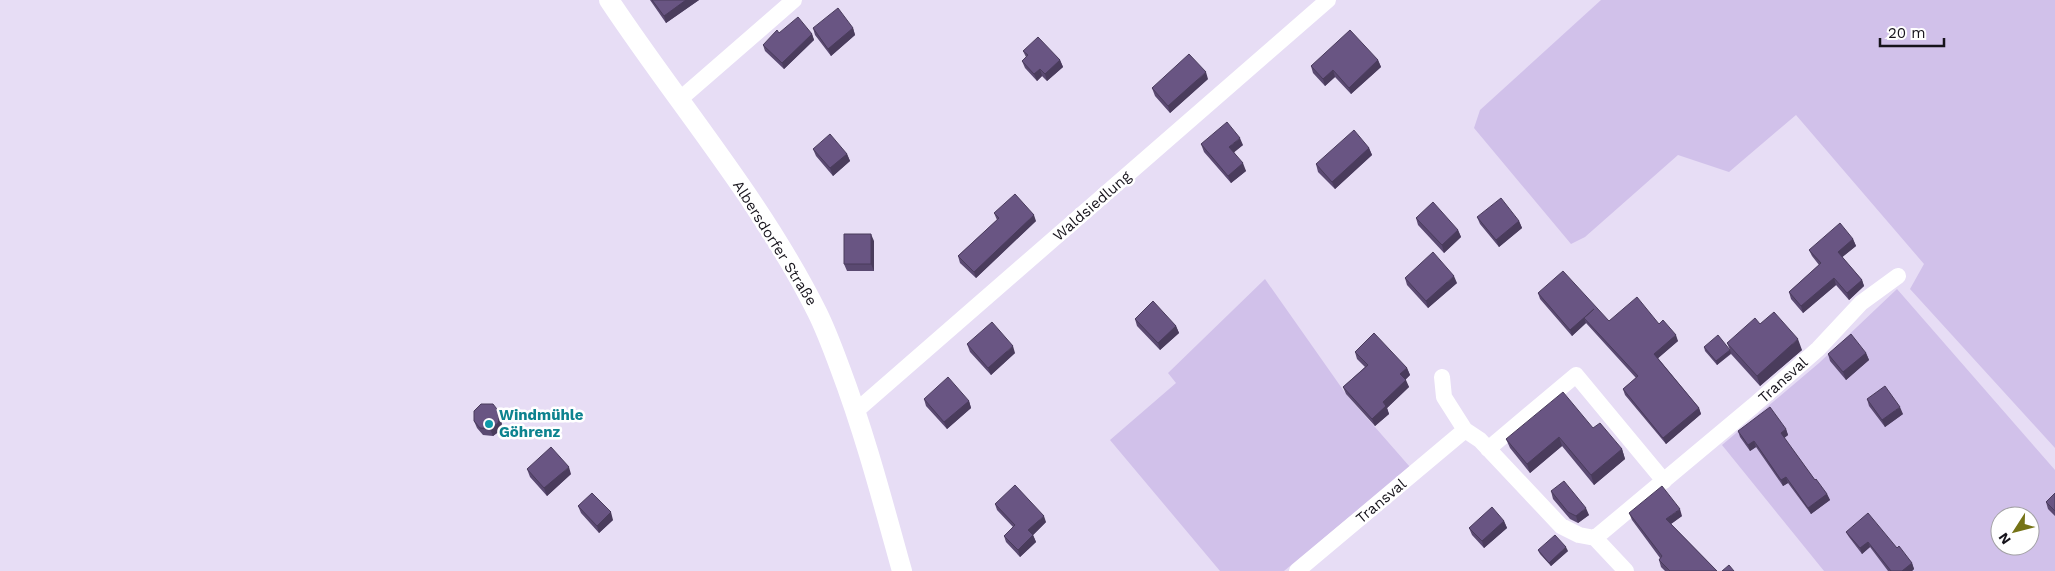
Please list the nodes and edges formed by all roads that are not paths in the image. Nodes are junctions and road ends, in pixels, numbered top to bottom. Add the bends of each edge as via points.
1 (608, 0) edge
2 (794, 0) edge
3 (1328, 0) edge
4 (678, 100) junction
5 (1898, 276) dead end
6 (1442, 377) dead end
7 (856, 411) junction
8 (1465, 430) junction
9 (1488, 449) junction
10 (1664, 480) junction
11 (1595, 538) junction
12 (902, 571) edge
13 (1297, 571) edge
14 (1626, 571) edge

1 - 4 street, Albersdorfer Straße
2 - 4 street
3 - 7 street, Waldsiedlung
4 - 7 street, Albersdorfer Straße via 743,189 781,248 817,312
5 - 10 street, Transval via 1861,303 1818,349
6 - 8 street via 1444,397
7 - 12 street, Albersdorfer Straße
8 - 9 street
8 - 13 street, Transval
9 - 10 street via 1576,375
9 - 11 street via 1561,526
10 - 11 street, Transval
11 - 14 street

